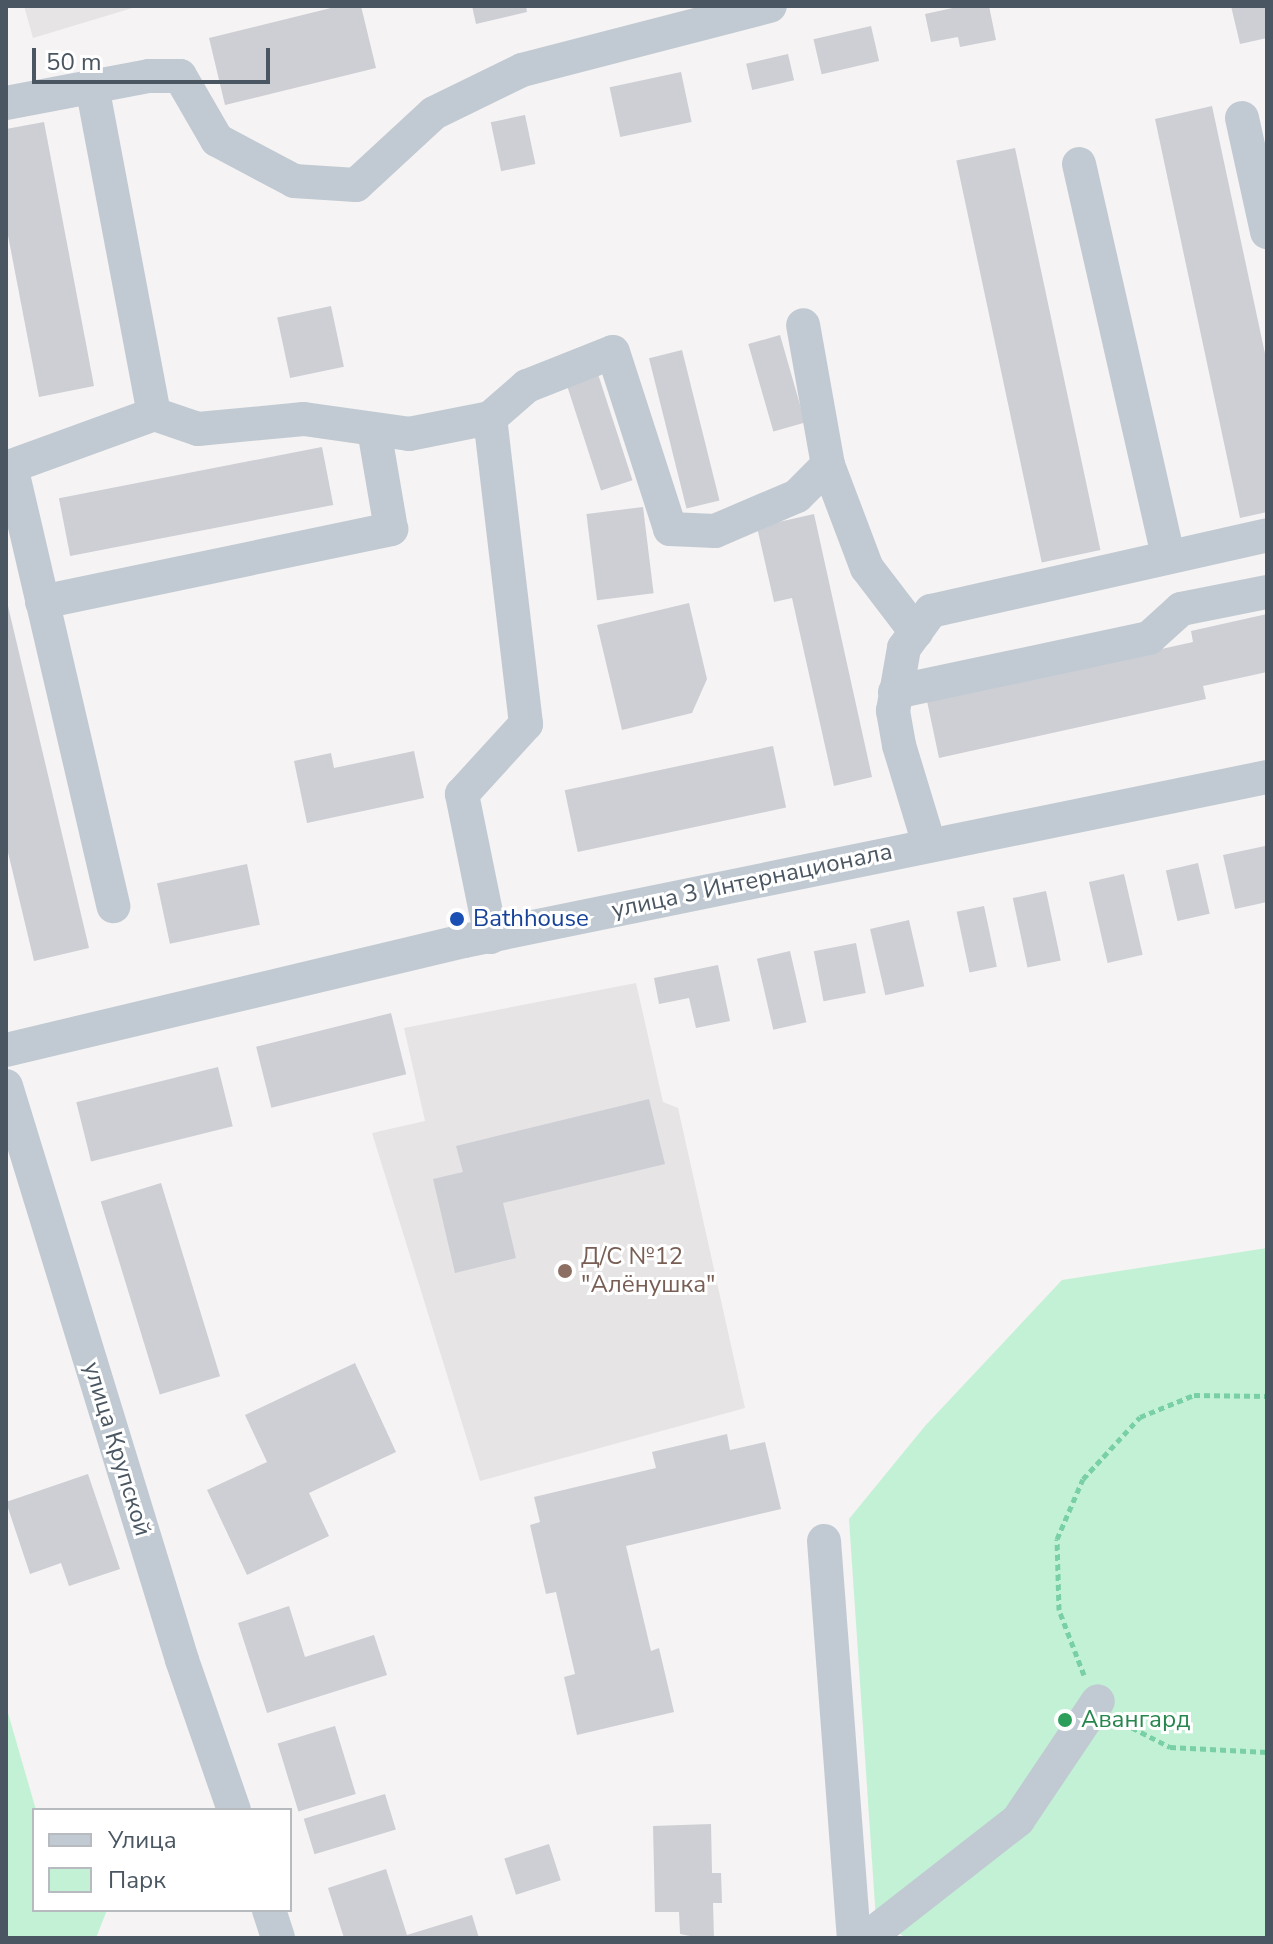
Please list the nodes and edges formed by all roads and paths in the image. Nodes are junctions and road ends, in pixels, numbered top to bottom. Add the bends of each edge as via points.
1 (770, 6) edge
2 (92, 87) junction
3 (6, 103) edge
4 (1242, 118) dead end
5 (1079, 164) dead end
6 (1267, 232) edge
7 (803, 325) dead end
8 (154, 414) junction
9 (490, 418) junction
10 (374, 430) junction
11 (828, 465) junction
12 (8, 467) edge
13 (1267, 535) edge
14 (1232, 542) junction
15 (1168, 557) junction
16 (1256, 594) edge
17 (42, 602) junction
18 (916, 632) junction
19 (895, 692) junction
20 (1267, 777) edge
21 (929, 844) junction
22 (113, 906) dead end
23 (491, 937) junction
24 (6, 1050) edge
25 (6, 1086) edge
26 (1267, 1396) edge
27 (824, 1541) dead end
28 (1098, 1701) junction
29 (1267, 1752) edge
30 (233, 1808) edge
31 (270, 1912) edge
32 (278, 1938) edge
33 (854, 1938) edge
34 (867, 1938) edge

1 - 2 street via 522,70 434,113 356,185 294,181 217,140 180,76
2 - 3 street
2 - 8 street
4 - 6 street
5 - 15 street
7 - 11 street
8 - 10 street via 198,429 304,419
8 - 12 street
9 - 10 street via 409,434
9 - 11 street via 527,386 613,352 670,529 715,531 797,496
9 - 23 street via 526,724 462,794
10 - 17 street via 391,529
11 - 18 street via 867,568
12 - 17 street
13 - 14 street
14 - 15 street
14 - 16 street
15 - 18 street via 931,611
16 - 19 street via 1181,609 1149,638
17 - 22 street
18 - 19 street via 904,648
19 - 21 street via 899,745
20 - 21 street, улица 3 Интернационала
21 - 23 street, улица 3 Интернационала
23 - 24 street, улица 3 Интернационала
25 - 30 street, улица Крупской via 182,1660
26 - 28 path via 1194,1395 1140,1417 1083,1479 1057,1539 1059,1610
27 - 33 street
28 - 29 path via 1130,1729 1170,1747
28 - 34 street via 1018,1820
31 - 32 street

